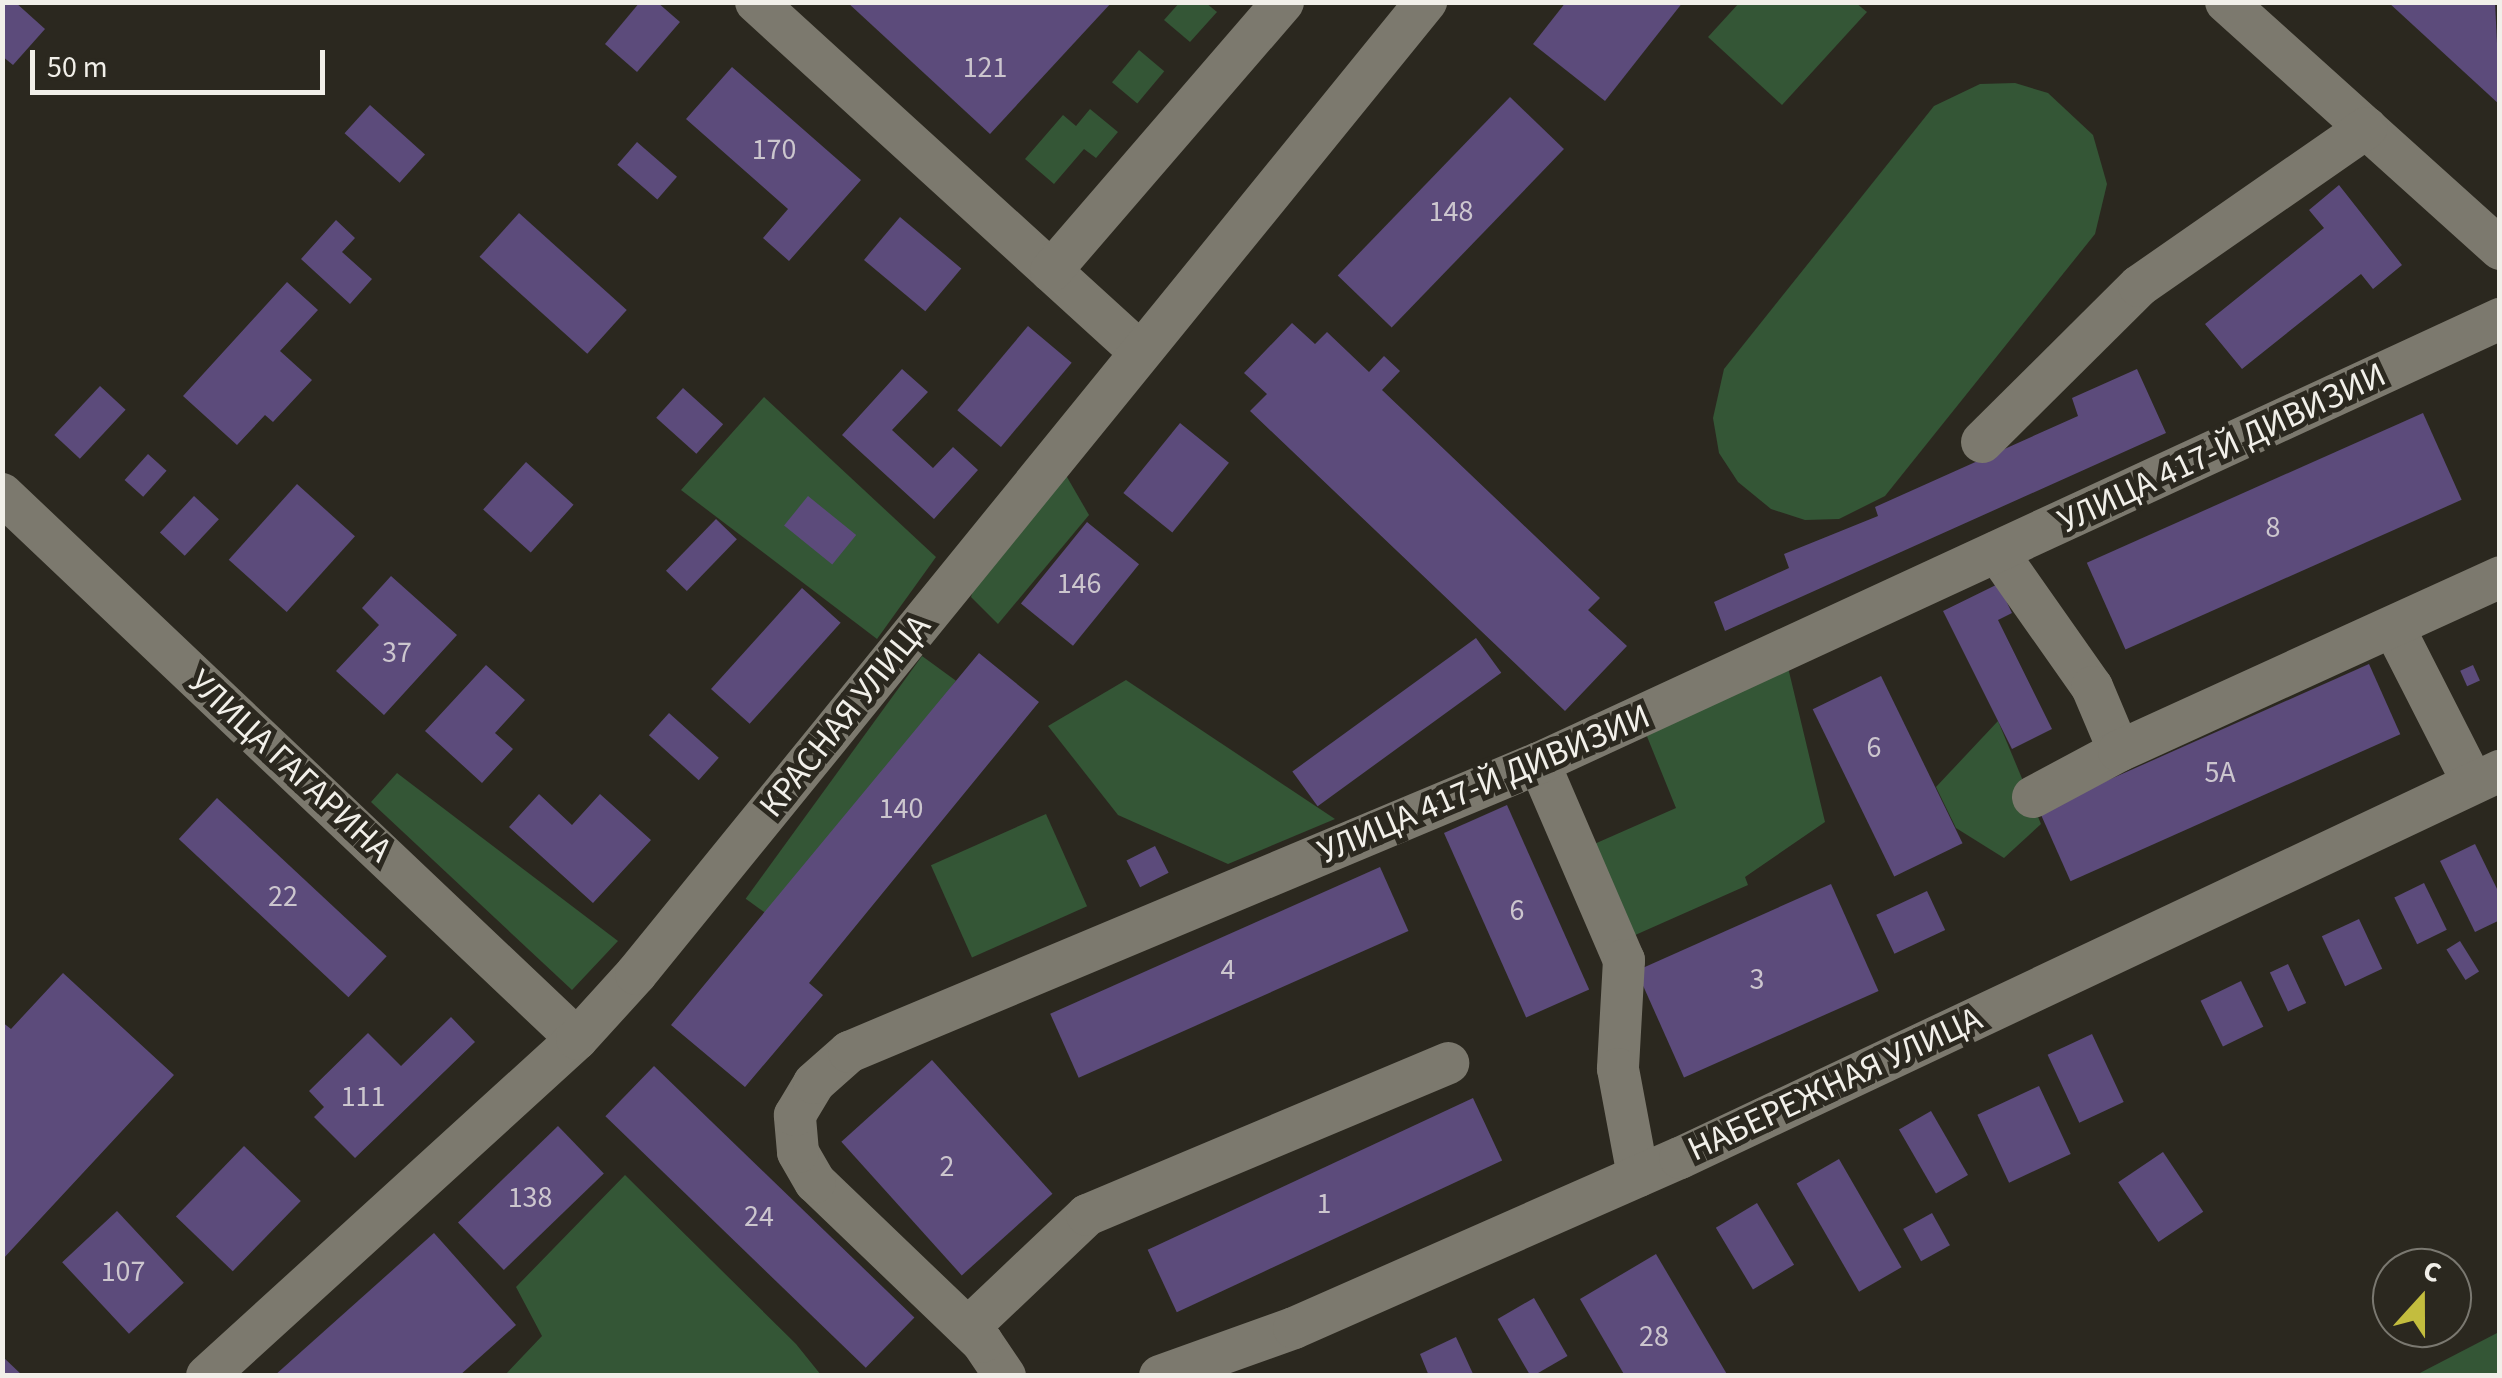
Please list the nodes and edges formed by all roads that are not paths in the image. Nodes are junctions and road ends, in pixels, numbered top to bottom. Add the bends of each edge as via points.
1 (756, 2) edge
2 (1283, 2) edge
3 (1426, 2) edge
4 (2226, 2) edge
5 (2366, 128) junction
6 (2500, 249) edge
7 (1051, 271) junction
8 (2500, 319) edge
9 (1140, 352) junction
10 (1982, 442) dead end
11 (2, 494) edge
12 (1997, 552) junction
13 (2500, 577) edge
14 (2394, 628) junction
15 (2118, 751) junction
16 (1539, 763) junction
17 (2486, 777) edge
18 (2033, 797) dead end
19 (577, 1039) junction
20 (1448, 1063) dead end
21 (1638, 1176) junction
22 (968, 1328) junction
23 (207, 1376) edge
24 (1005, 1376) edge
25 (1160, 1376) edge

1 - 7 street
2 - 7 street
3 - 9 street, КРАСНАЯ УЛИЦА
4 - 5 street
5 - 6 street
5 - 10 street via 2139,286
7 - 9 street
8 - 12 street, УЛИЦА 417-Й ДИВИЗИИ
9 - 19 street, КРАСНАЯ УЛИЦА
11 - 19 street, УЛИЦА ГАГАРИНА
12 - 15 street via 2092,686
12 - 16 street, УЛИЦА 417-Й ДИВИЗИИ
13 - 14 street
14 - 15 street
14 - 17 street
15 - 18 street
16 - 21 street via 1624,960 1618,1068
16 - 22 street, УЛИЦА 417-Й ДИВИЗИИ via 849,1052 814,1083 795,1116 798,1152 815,1182
17 - 21 street, НАБЕРЕЖНАЯ УЛИЦА
19 - 23 street, КРАСНАЯ УЛИЦА
20 - 22 street via 1087,1215
21 - 25 street, НАБЕРЕЖНАЯ УЛИЦА via 1294,1328
22 - 24 street, УЛИЦА 417-Й ДИВИЗИИ

